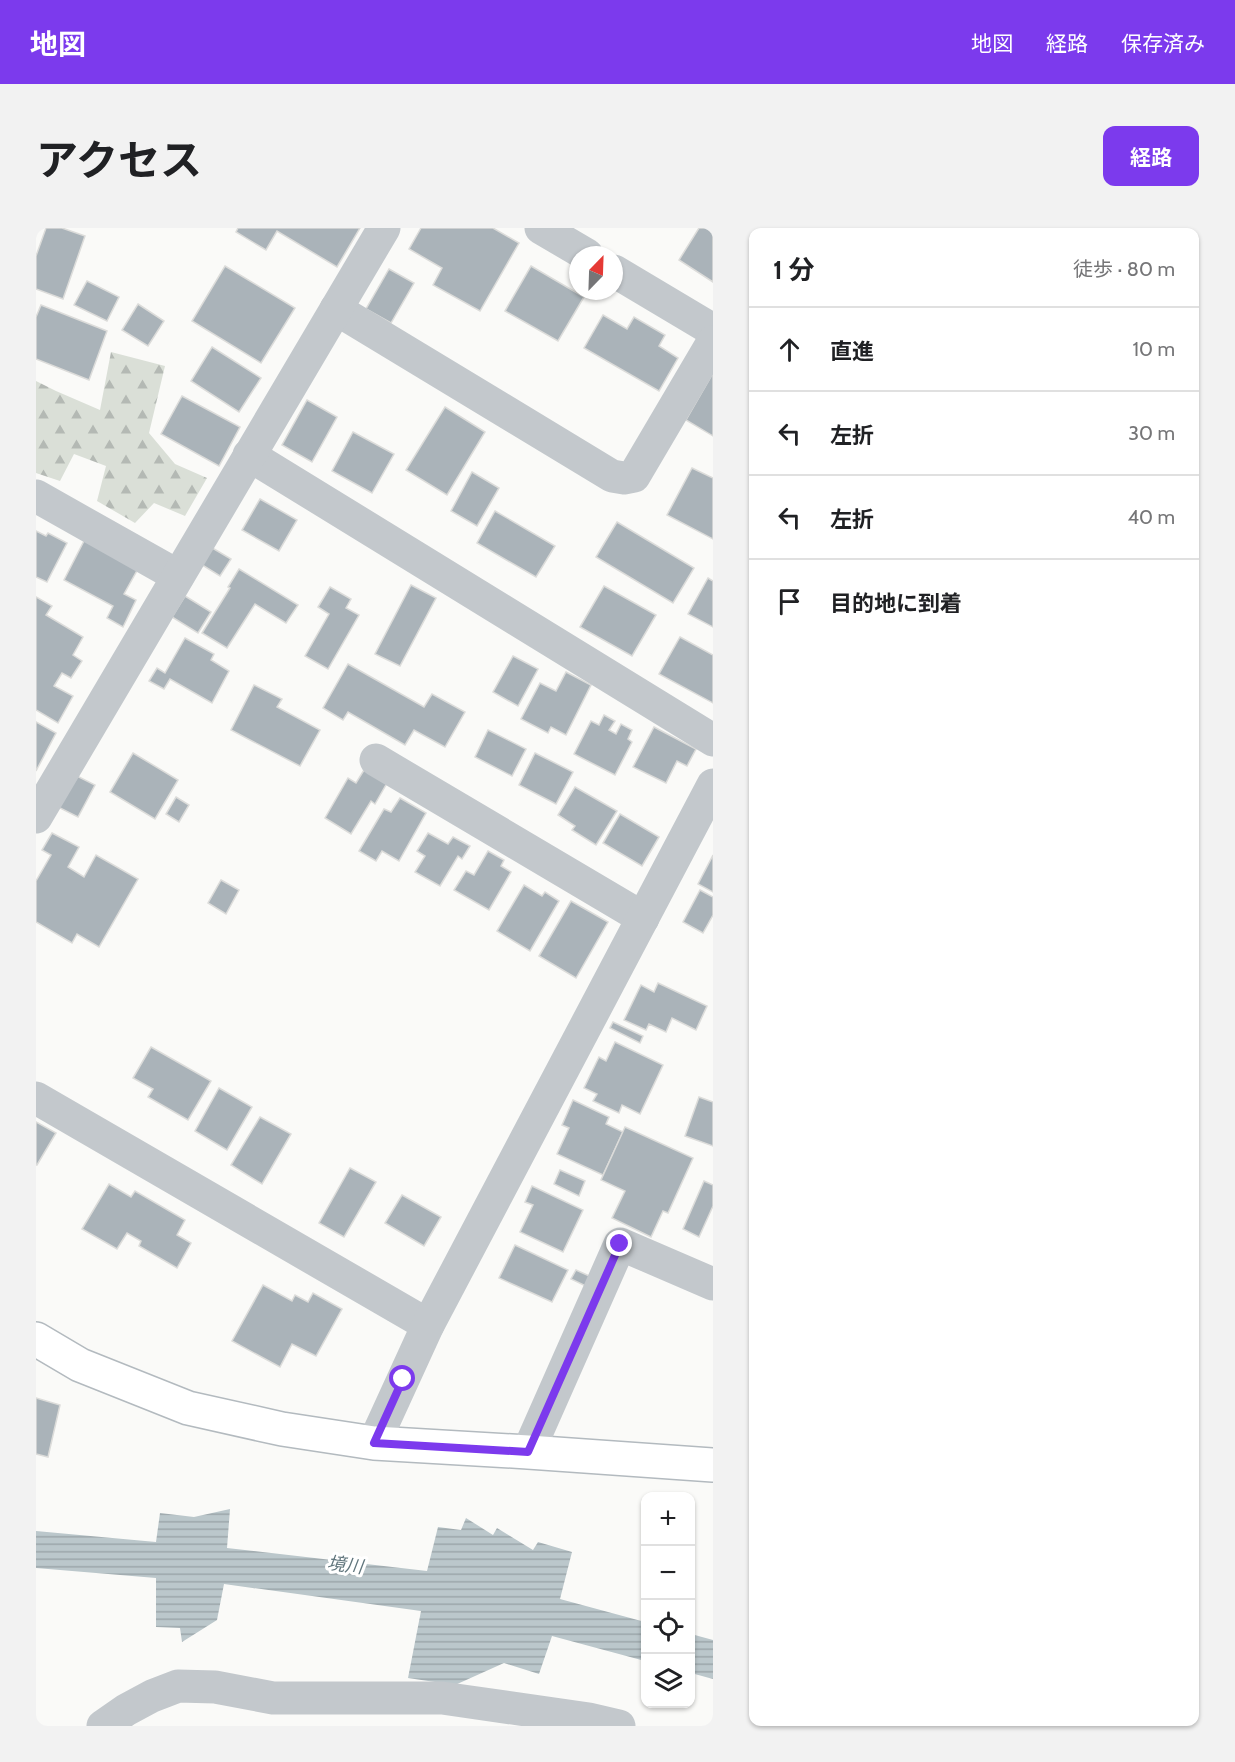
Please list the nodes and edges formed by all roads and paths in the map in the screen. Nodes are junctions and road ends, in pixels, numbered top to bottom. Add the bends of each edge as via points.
1 (384, 228) edge
2 (541, 228) edge
3 (572, 246) edge
4 (623, 276) edge
5 (336, 309) junction
6 (713, 330) edge
7 (713, 342) edge
8 (249, 455) junction
9 (36, 496) edge
10 (178, 576) junction
11 (713, 740) edge
12 (376, 760) dead end
13 (713, 785) edge
14 (37, 812) edge
15 (643, 918) junction
16 (36, 1098) edge
17 (713, 1284) edge
18 (428, 1325) junction
19 (36, 1339) edge
20 (374, 1443) junction
21 (528, 1452) junction
22 (713, 1465) edge
23 (103, 1726) edge
24 (619, 1726) edge

1 - 5 street
2 - 3 street
4 - 6 street
5 - 7 street via 612,476 624,478 634,476
5 - 8 street
8 - 10 street
8 - 11 street
9 - 10 street
10 - 14 street
12 - 15 street
13 - 15 street
15 - 18 street
16 - 18 street
17 - 21 street via 620,1244
18 - 20 street
19 - 20 street via 80,1365 188,1407 282,1429
20 - 21 street
21 - 22 street
23 - 24 street via 152,1696 178,1686 215,1687 273,1698 442,1698

